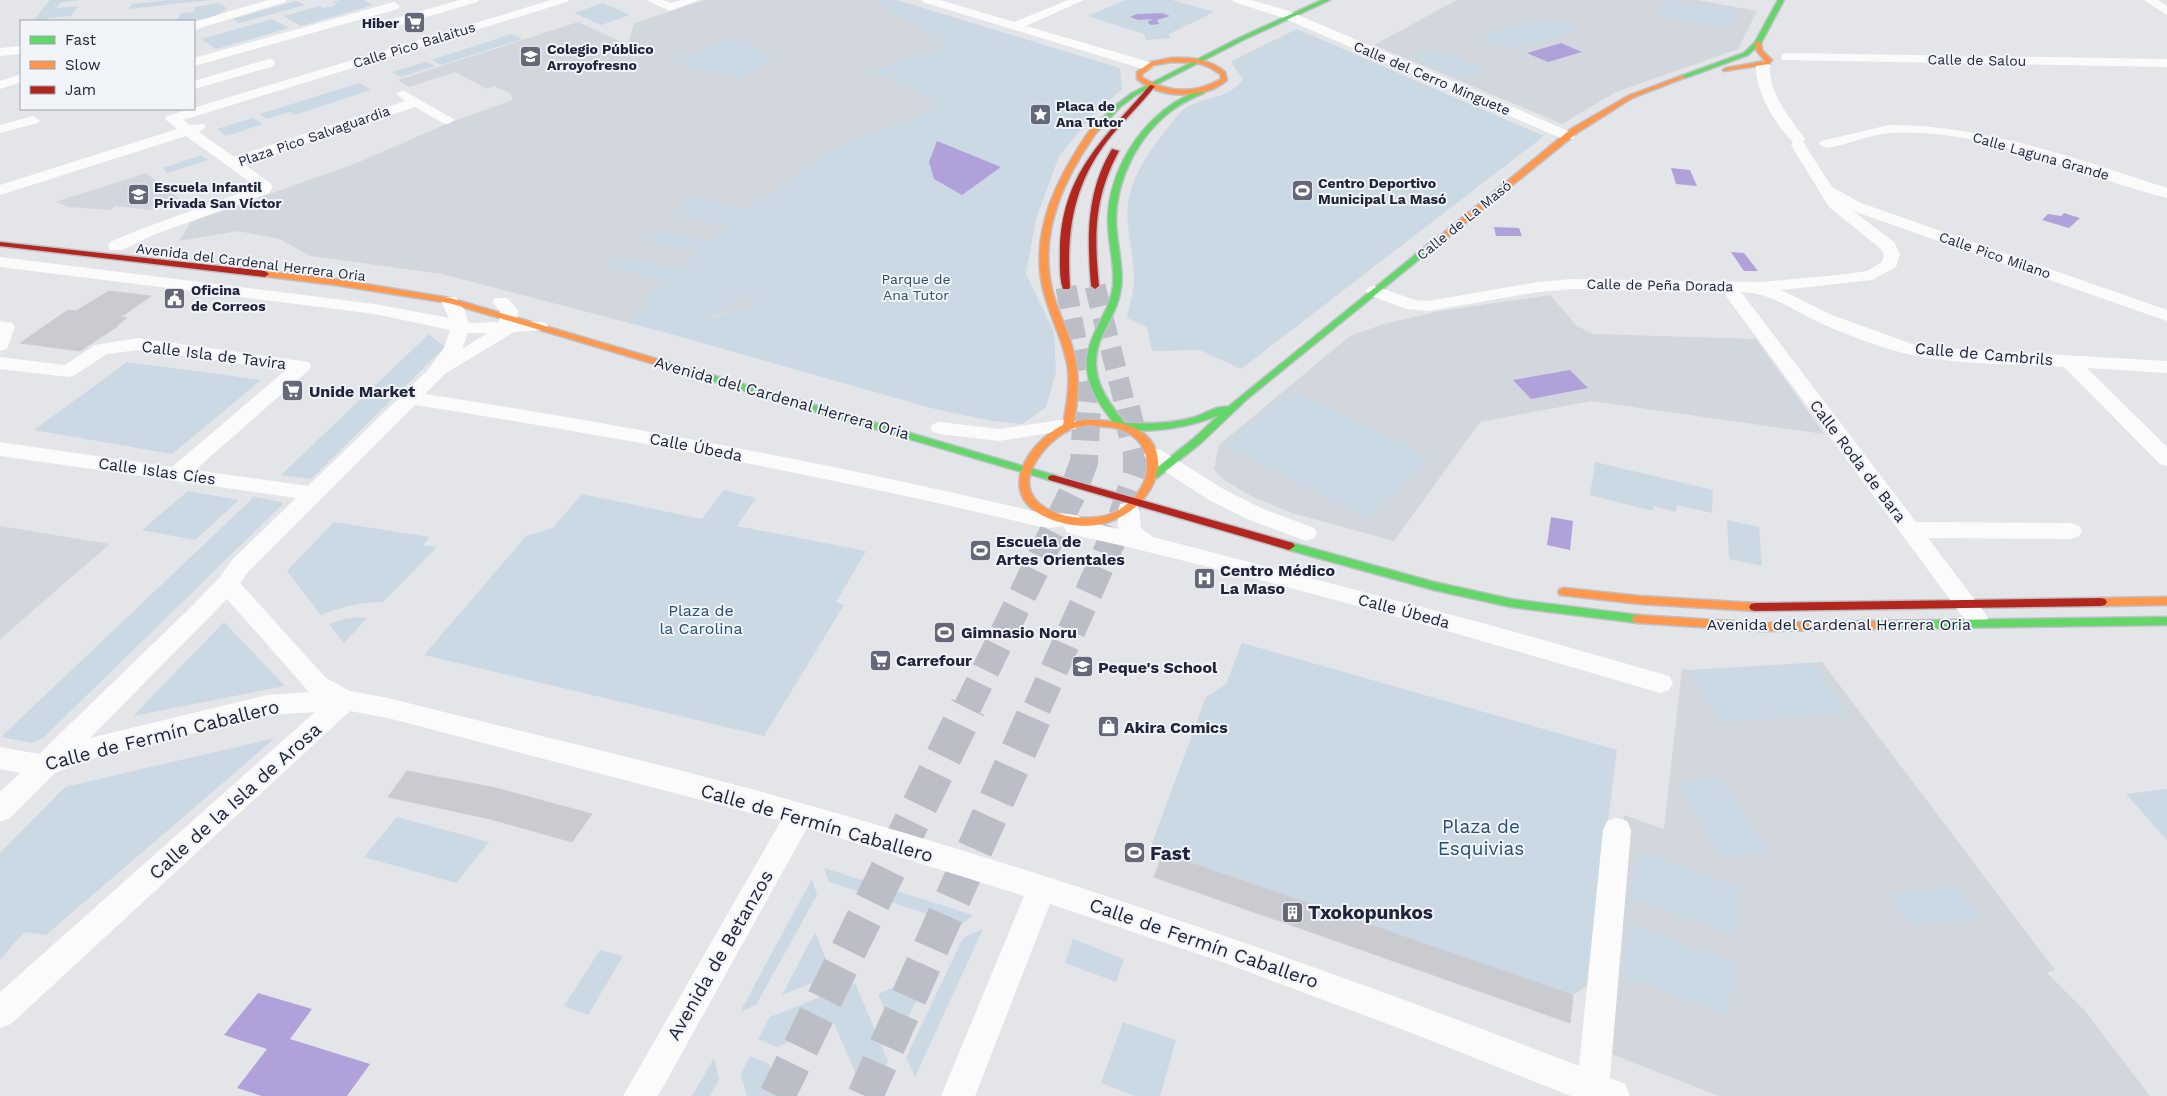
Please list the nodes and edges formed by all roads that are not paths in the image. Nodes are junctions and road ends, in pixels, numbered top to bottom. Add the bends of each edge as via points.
1 (281, 0) edge
2 (473, 0) edge
3 (563, 0) edge
4 (652, 0) edge
5 (693, 0) edge
6 (927, 0) edge
7 (1078, 0) edge
8 (1238, 0) edge
9 (1253, 0) edge
10 (1327, 0) edge
11 (1342, 0) edge
12 (1781, 0) edge
13 (2150, 0) edge
14 (392, 3) edge
15 (2167, 11) edge
16 (1295, 17) junction
17 (195, 26) edge
18 (1015, 26) junction
19 (390, 33) junction
20 (1758, 43) junction
21 (412, 46) junction
22 (20, 50) edge
23 (0, 52) edge
24 (380, 56) junction
25 (1195, 60) junction
26 (1741, 60) junction
27 (195, 62) edge
28 (1764, 62) junction
29 (269, 63) dead end
30 (2167, 63) edge
31 (1210, 65) junction
32 (1148, 66) junction
33 (237, 72) junction
34 (20, 78) edge
35 (0, 85) edge
36 (195, 85) edge
37 (1152, 86) junction
38 (1766, 86) junction
39 (265, 91) junction
40 (1202, 92) junction
41 (403, 94) dead end
42 (1163, 98) junction
43 (416, 102) junction
44 (208, 108) junction
45 (1144, 116) dead end
46 (33, 120) dead end
47 (448, 120) dead end
48 (0, 129) edge
49 (188, 131) junction
50 (1568, 136) junction
51 (1798, 142) junction
52 (1121, 143) dead end
53 (1826, 147) junction
54 (231, 163) junction
55 (1824, 188) junction
56 (0, 190) edge
57 (2167, 193) edge
58 (1854, 211) junction
59 (0, 233) edge
60 (0, 244) edge
61 (116, 246) junction
62 (0, 262) edge
63 (366, 275) dead end
64 (1095, 286) tunnel mouth
65 (1066, 287) tunnel mouth
66 (1728, 287) junction
67 (1761, 287) junction
68 (1375, 291) junction
69 (453, 294) junction
70 (524, 308) dead end
71 (502, 312) junction
72 (2167, 316) edge
73 (0, 326) edge
74 (539, 326) joint
75 (454, 328) junction
76 (0, 345) edge
77 (2069, 361) junction
78 (0, 362) edge
79 (2162, 370) edge
80 (435, 374) junction
81 (1244, 397) junction
82 (410, 398) junction
83 (1068, 425) junction
84 (1122, 426) junction
85 (935, 427) joint
86 (1198, 441) junction
87 (1006, 447) dead end
88 (0, 449) edge
89 (1161, 459) junction
90 (2167, 459) edge
91 (1024, 472) junction
92 (177, 474) junction
93 (1153, 476) junction
94 (1195, 479) junction
95 (314, 494) junction
96 (981, 505) junction
97 (1132, 505) junction
98 (1210, 506) dead end
99 (1067, 520) junction
100 (1910, 530) junction
101 (2071, 531) dead end
102 (1310, 535) joint
103 (1146, 543) junction
104 (227, 584) junction
105 (1557, 591) dead end
106 (2167, 601) edge
107 (1966, 604) junction
108 (2167, 620) edge
109 (1980, 624) junction
110 (1660, 683) dead end
111 (345, 700) junction
112 (0, 758) edge
113 (43, 766) junction
114 (0, 810) edge
115 (800, 814) junction
116 (1617, 830) dead end
117 (1042, 888) junction
118 (0, 1013) edge
119 (1603, 1092) edge
120 (640, 1096) edge
121 (958, 1096) edge

1 - 17 street
2 - 19 street
3 - 21 street, Calle Pico Balaitus
4 - 5 street via 670,7
6 - 18 street
7 - 18 street
8 - 16 street, Calle del Cerro Minguete
9 - 16 street, Calle del Cerro Minguete
10 - 16 main road
11 - 16 main road
12 - 20 main road
13 - 15 street
14 - 19 street via 396,11
14 - 27 street
16 - 25 main road
16 - 31 main road
16 - 50 street, Calle del Cerro Minguete
18 - 32 street
19 - 21 street
19 - 24 street
20 - 26 main road
20 - 28 main road
21 - 24 street, Calle Pico Balaitus
22 - 23 street
24 - 39 street, Calle Pico Balaitus
25 - 31 main road
25 - 32 main road via 1171,60
25 - 37 main road
26 - 28 street via 1744,63
26 - 38 street
26 - 50 main road, Calle de La Masó via 1630,97
28 - 30 street, Calle de Salou via 1787,57
28 - 38 street via 1762,69
29 - 33 street
31 - 40 main road via 1223,73 1224,80
31 - 42 main road
32 - 37 main road via 1139,73 1140,79
33 - 36 street
33 - 39 street
34 - 35 street
37 - 42 main road
37 - 65 main road via 1104,140 1080,182 1066,225 1063,252
37 - 83 main road via 1130,96 1078,152 1064,178 1047,224 1043,268 1070,353 1074,379 1074,399
38 - 51 street
39 - 44 street, Calle Pico Balaitus
40 - 42 main road
40 - 84 main road via 1176,102 1160,118 1129,160 1114,195 1111,227 1117,283 1109,317 1090,360 1099,396
41 - 43 street, Plaza Pico Salvaguardia
42 - 45 main road
43 - 47 street, Plaza Pico Salvaguardia
43 - 54 street, Plaza Pico Salvaguardia
44 - 49 street via 220,121
44 - 49 street, Calle Pico Balaitus via 172,119
46 - 48 street
49 - 54 street, Calle Pico Balaitus
49 - 56 street
50 - 68 main road, Calle de La Masó
51 - 53 street via 1812,138
51 - 55 street
52 - 64 main road via 1106,167 1092,206 1090,226
53 - 55 street via 1819,167
53 - 57 street, Calle Laguna Grande via 1889,129 1965,134
54 - 61 street, Plaza Pico Salvaguardia via 265,186 264,190
55 - 58 street, Calle Pico Milano
58 - 67 street, Calle de Peña Dorada via 1891,249 1890,263 1880,272 1847,279
58 - 72 street, Calle Pico Milano
59 - 61 main road, Avenida del Cardenal Herrera Oria
60 - 69 main road, Avenida del Cardenal Herrera Oria
61 - 63 main road, Avenida del Cardenal Herrera Oria
62 - 75 street, Avenida del Cardenal Herrera Oria via 375,309
66 - 67 street, Calle de Peña Dorada
66 - 68 street, Calle de Peña Dorada via 1572,284 1421,306
66 - 100 street, Calle Roda de Bara
67 - 77 street, Calle de Cambrils via 1826,319 1903,347 1955,355
68 - 81 main road, Calle de La Masó
69 - 71 main road, Avenida del Cardenal Herrera Oria
69 - 75 street via 456,310
70 - 71 main road, Avenida del Cardenal Herrera Oria
71 - 74 street, Avenida del Cardenal Herrera Oria
71 - 75 street, Avenida del Cardenal Herrera Oria
71 - 80 street
73 - 76 street via 6,327
74 - 91 main road, Avenida del Cardenal Herrera Oria
75 - 80 street via 453,350
77 - 79 street, Calle de Cambrils
77 - 90 street, Calle de Cambrils
78 - 92 street, Calle Isla de Tavira via 68,372 102,349 138,344 302,366
80 - 82 street
81 - 84 main road, Calle de La Masó via 1221,411 1190,422 1154,427
81 - 86 main road, Calle de La Masó
82 - 95 street
82 - 96 street, Calle Úbeda via 577,424
83 - 84 main road via 1088,422
83 - 85 street via 999,435
83 - 91 main road via 1049,439
84 - 89 main road via 1142,437
85 - 87 main road
86 - 89 main road, Calle de La Masó
86 - 94 street via 1192,461
88 - 92 street, Calle Islas Cíes
89 - 93 main road, Calle de La Masó
89 - 93 main road
89 - 94 street
91 - 96 street, Calle Úbeda via 1004,503
91 - 97 main road, Avenida del Cardenal Herrera Oria
91 - 99 main road via 1022,488 1026,496 1038,508
92 - 95 street, Calle Islas Cíes
93 - 97 main road
94 - 102 street via 1248,511
95 - 104 street via 240,566
96 - 99 street, Calle Úbeda via 1037,519
97 - 99 main road via 1110,519
97 - 103 street, Calle Úbeda via 1128,529
97 - 109 main road, Avenida del Cardenal Herrera Oria via 1403,578 1520,604 1642,619 1762,627
98 - 102 main road
99 - 103 street, Calle Úbeda via 1075,527
100 - 101 street, Calle Roda de Bara
100 - 107 street
103 - 110 street, Calle Úbeda via 1494,635
104 - 111 street via 304,672 318,685
104 - 113 street
105 - 107 main road, Avenida del Cardenal Herrera Oria via 1744,607
106 - 107 main road, Avenida del Cardenal Herrera Oria
107 - 109 street
108 - 109 main road, Avenida del Cardenal Herrera Oria
111 - 113 street, Calle de Fermín Caballero via 268,705 91,748
111 - 115 street, Calle de Fermín Caballero via 388,708
111 - 118 street, Calle de la Isla de Arosa
112 - 113 street, Calle de Fermín Caballero
113 - 114 street
115 - 117 street, Calle de Fermín Caballero
115 - 120 street, Avenida de Betanzos
116 - 119 street
117 - 119 street, Calle de Fermín Caballero via 1242,955
117 - 121 street

